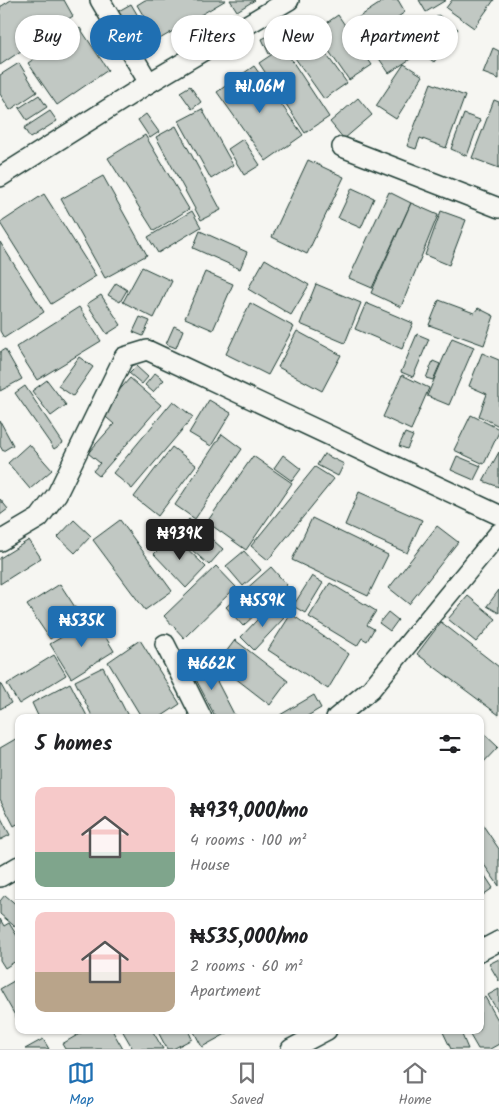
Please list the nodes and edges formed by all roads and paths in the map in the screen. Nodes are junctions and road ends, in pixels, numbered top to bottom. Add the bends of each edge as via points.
1 (100, 0) edge
2 (289, 0) edge
3 (149, 83) junction
4 (342, 146) dead end
5 (0, 177) edge
6 (499, 208) edge
7 (499, 514) edge
8 (499, 533) edge
9 (0, 541) edge
10 (165, 644) dead end
11 (200, 714) edge
12 (341, 714) edge
13 (15, 868) edge
14 (0, 877) edge
15 (499, 941) edge
16 (484, 949) edge
17 (319, 1034) edge
18 (291, 1049) edge

1 - 3 street
2 - 3 street
3 - 5 street
4 - 6 street
7 - 9 street via 147,350 124,357 57,494 39,518
8 - 12 street via 372,689
10 - 11 street
13 - 14 street
15 - 16 street
17 - 18 street

